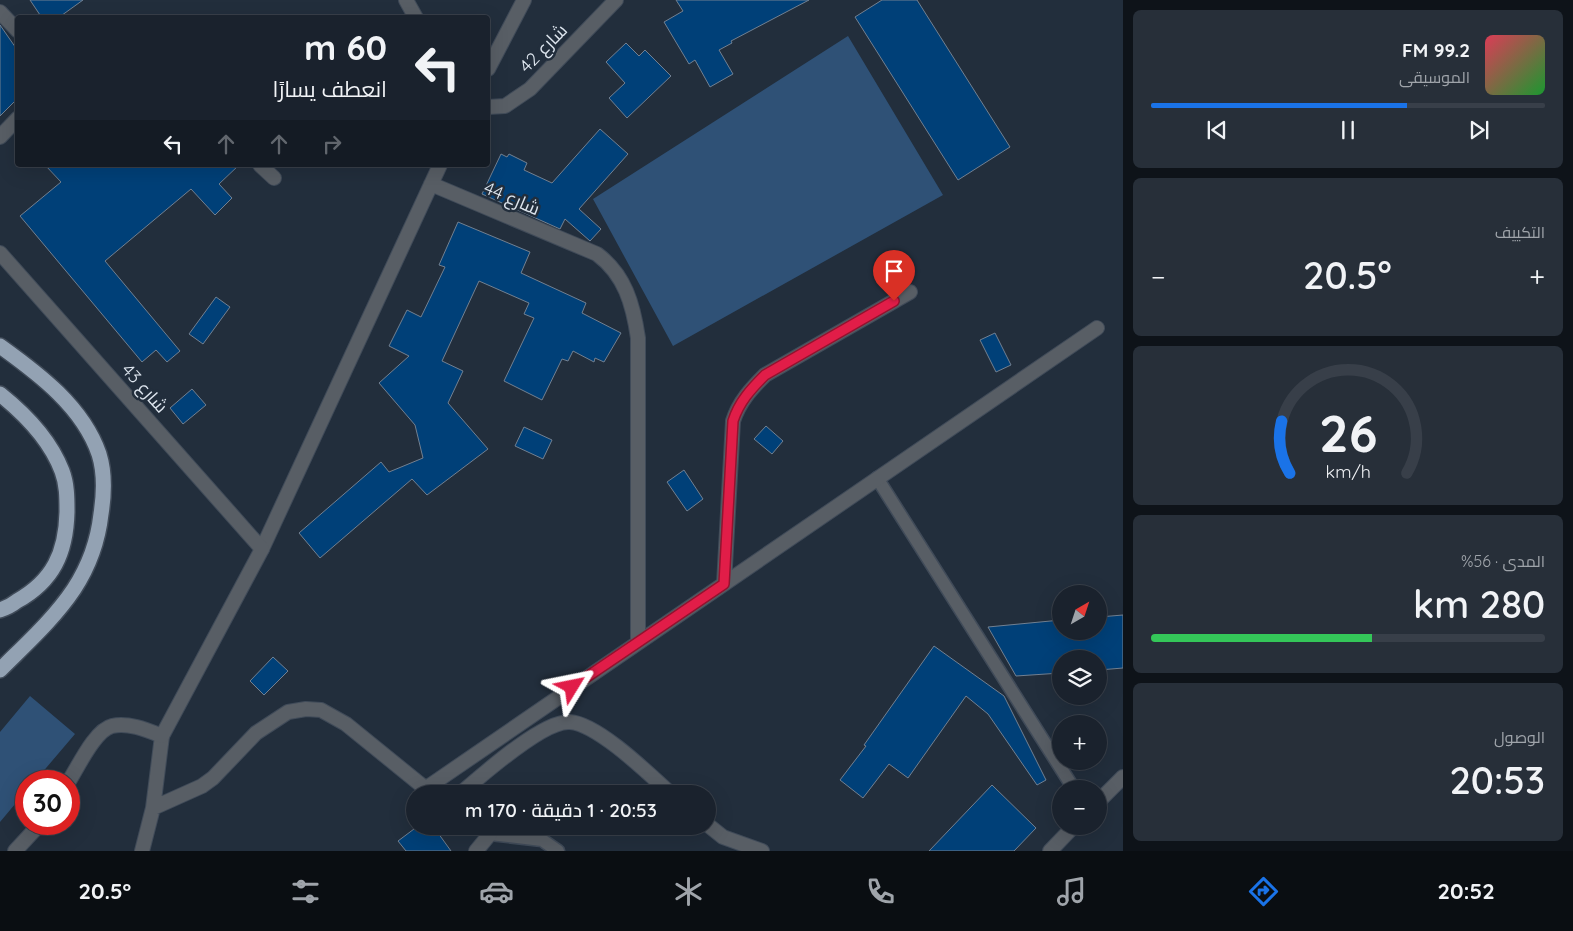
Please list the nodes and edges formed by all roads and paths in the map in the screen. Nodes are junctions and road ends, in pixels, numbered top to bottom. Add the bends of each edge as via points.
1 (406, 0) edge
2 (524, 0) edge
3 (616, 0) edge
4 (0, 12) edge
5 (414, 15) edge
6 (15, 28) edge
7 (490, 65) edge
8 (490, 107) edge
9 (15, 121) edge
10 (0, 137) edge
11 (262, 167) edge
12 (439, 167) edge
13 (274, 178) dead end
14 (431, 184) junction
15 (3, 260) edge
16 (910, 292) dead end
17 (1097, 328) dead end
18 (0, 346) edge
19 (0, 394) edge
20 (877, 478) junction
21 (262, 549) junction
22 (724, 584) junction
23 (0, 610) edge
24 (638, 642) junction
25 (0, 670) edge
26 (162, 736) junction
27 (76, 770) edge
28 (1123, 777) edge
29 (1068, 780) edge
30 (422, 785) edge
31 (437, 785) edge
32 (470, 785) edge
33 (661, 785) edge
34 (1107, 793) edge
35 (153, 808) junction
36 (716, 831) edge
37 (30, 835) edge
38 (483, 835) edge
39 (514, 835) edge
40 (1065, 835) edge
41 (15, 851) edge
42 (142, 851) edge
43 (476, 851) edge
44 (558, 851) edge
45 (762, 851) edge
46 (1050, 851) edge

1 - 5 street
2 - 7 street
3 - 8 street, شارع 42 via 530,89 505,106
4 - 6 street
9 - 10 street
11 - 13 street
12 - 14 street
14 - 21 street
14 - 24 street, شارع 44 via 597,254 619,276 630,299 638,338
15 - 21 street, شارع 43
16 - 22 street via 765,375 738,407 733,421
17 - 20 street
18 - 25 highway via 42,379 84,424 99,455 103,494 96,541 74,589 47,624
19 - 23 highway via 19,409 53,451 67,491 64,538 54,568 35,589
20 - 22 street
20 - 29 lane
21 - 26 street
22 - 24 street
24 - 31 street
26 - 27 street via 123,725 106,728
26 - 35 street
28 - 34 street
30 - 35 street via 346,724 321,710 306,709 288,712 256,733 202,786
32 - 33 street via 544,729 569,721 596,733 629,756
35 - 42 street
36 - 45 street
37 - 41 street
38 - 43 street
39 - 44 lane via 542,840
40 - 46 street

